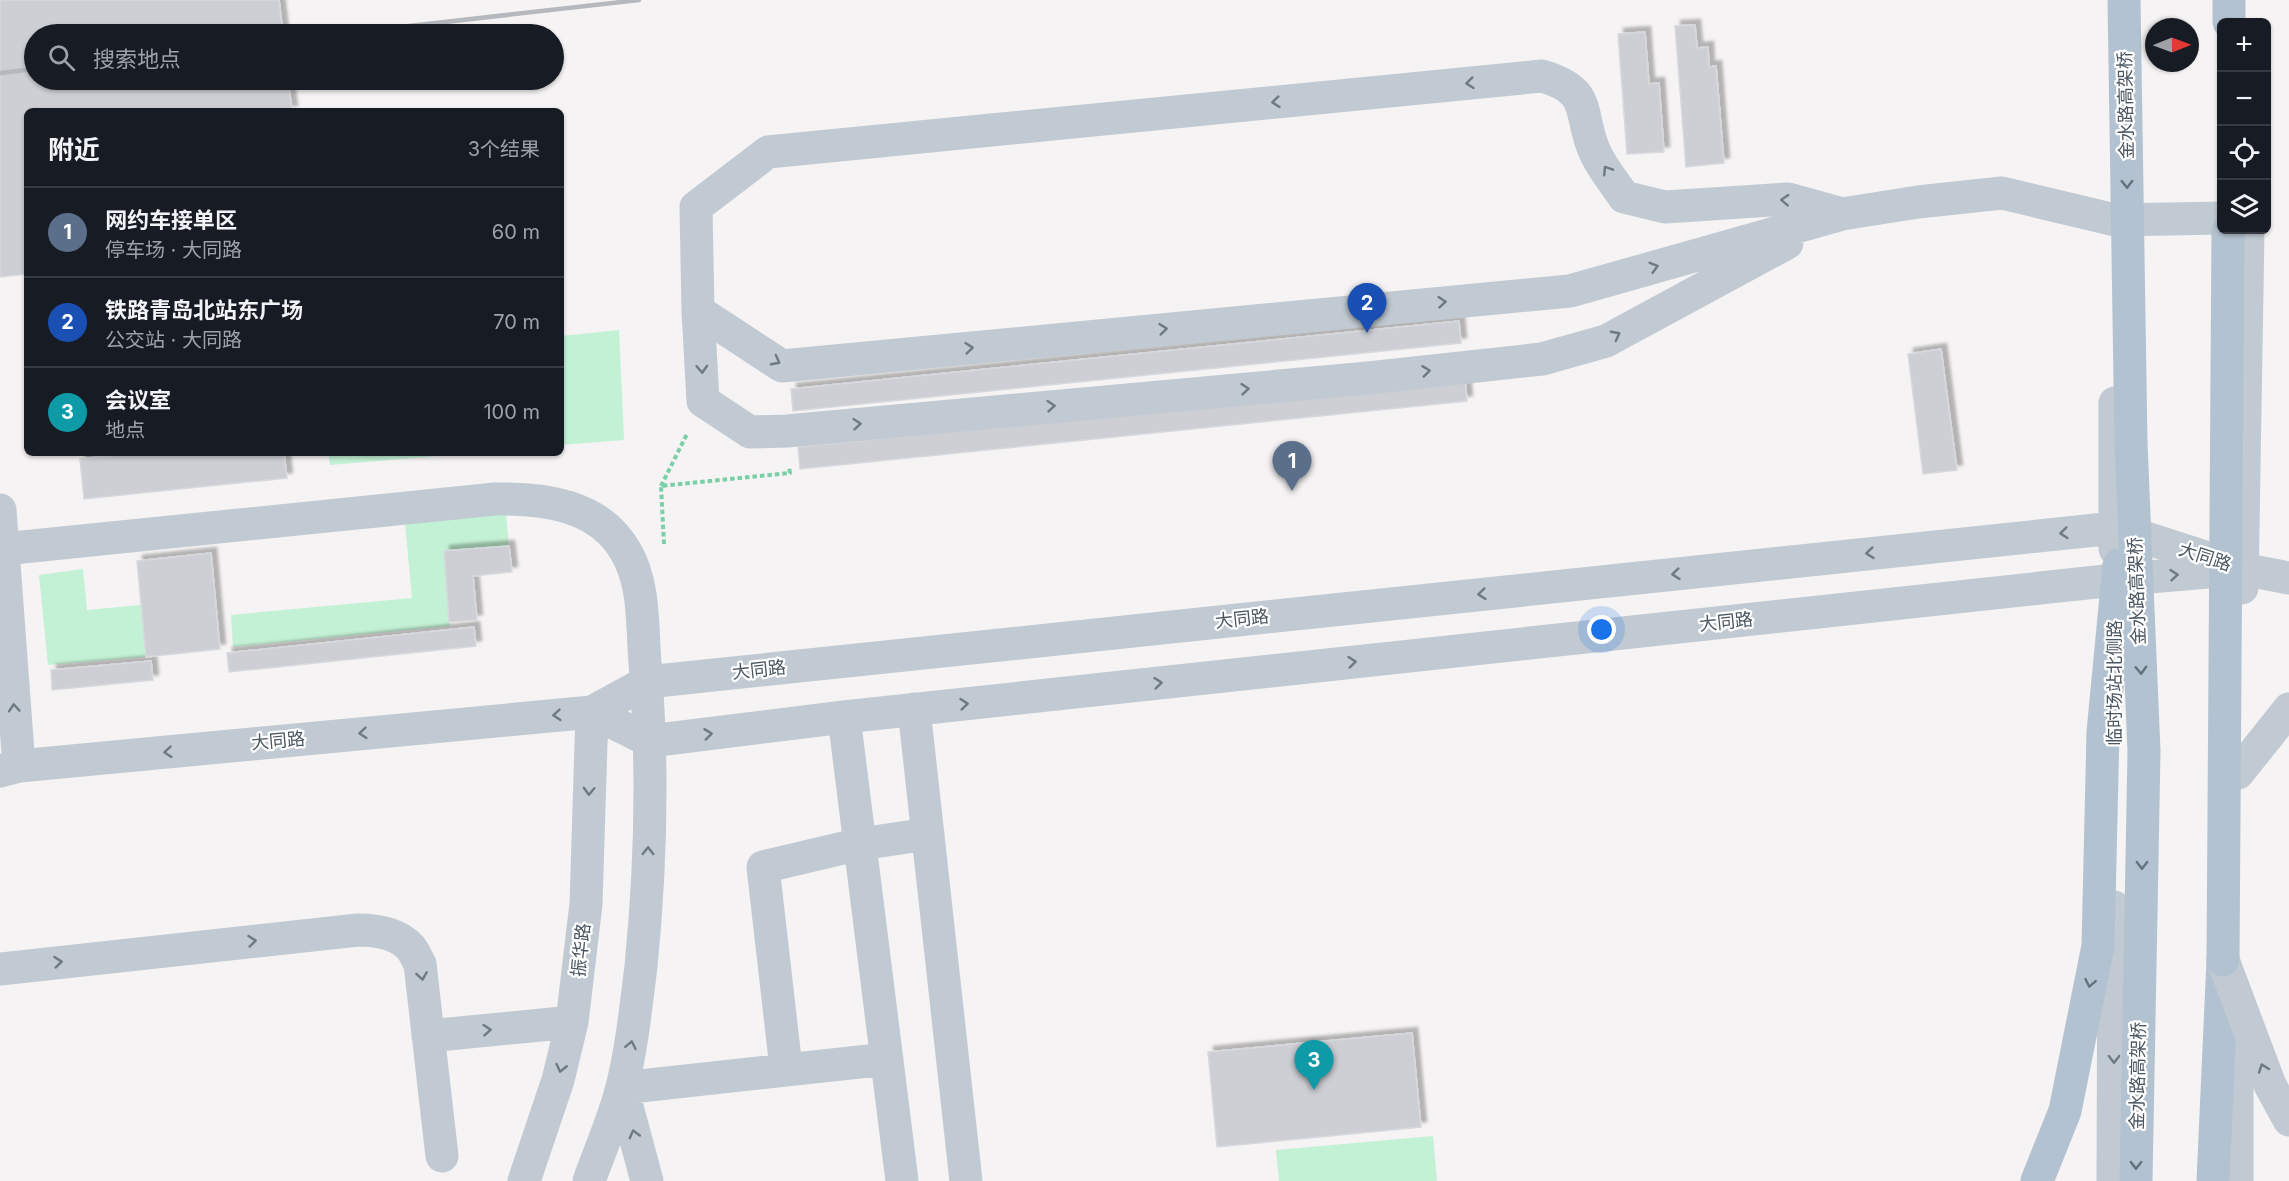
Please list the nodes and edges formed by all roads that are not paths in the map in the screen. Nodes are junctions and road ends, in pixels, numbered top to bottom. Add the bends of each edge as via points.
1 (2124, 0) edge
2 (2229, 0) edge
3 (2229, 18) edge
4 (1842, 214) junction
5 (2217, 218) edge
6 (2115, 220) junction
7 (2228, 234) edge
8 (2248, 234) edge
9 (699, 311) junction
10 (2131, 444) junction
11 (0, 510) edge
12 (2115, 528) junction
13 (3, 549) junction
14 (2242, 569) junction
15 (2289, 578) edge
16 (2115, 580) junction
17 (4, 641) edge
18 (646, 682) junction
19 (2289, 709) edge
20 (914, 710) junction
21 (592, 712) junction
22 (843, 717) junction
23 (650, 741) junction
24 (9, 768) edge
25 (2238, 773) junction
26 (928, 834) junction
27 (860, 844) junction
28 (2223, 960) junction
29 (0, 969) edge
30 (572, 1022) junction
31 (428, 1036) junction
32 (887, 1059) junction
33 (786, 1068) junction
34 (622, 1088) junction
35 (2289, 1120) edge
36 (442, 1156) dead end
37 (524, 1181) edge
38 (589, 1181) edge
39 (647, 1181) edge
40 (902, 1181) edge
41 (966, 1181) edge
42 (2037, 1181) edge
43 (2113, 1181) edge
44 (2136, 1181) edge
45 (2213, 1181) edge
46 (2237, 1181) edge

1 -> 10 main road, 金水路高架桥, bridge
2 - 3 main road
4 - 6 street via 2002,193
9 -> 4 street via 782,366 1570,291
9 -> 4 street via 703,401 750,432 787,431 1542,359 1605,341
4 -> 9 street via 1788,199 1665,207 1624,197 1594,151 1579,96 1560,81 1542,76 768,152 696,207
5 - 6 street
6 - 12 street, 临时场站北侧路
7 - 28 main road, bridge
8 - 14 street
10 -> 42 main road, bridge via 2103,732 2098,946 2065,1110
10 -> 44 main road, 金水路高架桥, bridge via 2144,752
11 - 13 street
12 - 14 street, 大同路
12 - 16 street, 临时场站北侧路
12 -> 18 street, 大同路
13 - 17 street
13 - 18 street via 495,499 546,501 590,516 612,533 626,551 639,594
14 - 15 street
16 -> 14 street, 大同路
14 - 25 street
20 -> 16 street, 大同路
16 -> 43 street, 临时场站北侧路
24 -> 17 street
18 - 21 street, 大同路
18 - 23 street
19 - 25 street
20 - 22 street, 大同路
20 - 26 street
21 - 23 street
21 -> 24 street, 大同路
21 -> 30 street, 振华路 via 586,904
23 -> 22 street, 大同路
22 - 27 street
34 -> 23 street via 634,1028 647,903
25 - 46 street
26 - 27 street
26 - 41 street
27 - 32 street
27 - 33 street via 764,867
35 -> 28 street, bridge via 2270,1085
28 - 45 main road
29 -> 31 street via 373,930 410,946 420,964
31 -> 30 street
30 -> 37 street, 振华路 via 558,1080
31 - 36 street
32 - 33 street
32 - 40 street
33 - 34 street
34 - 38 street
39 -> 34 street

